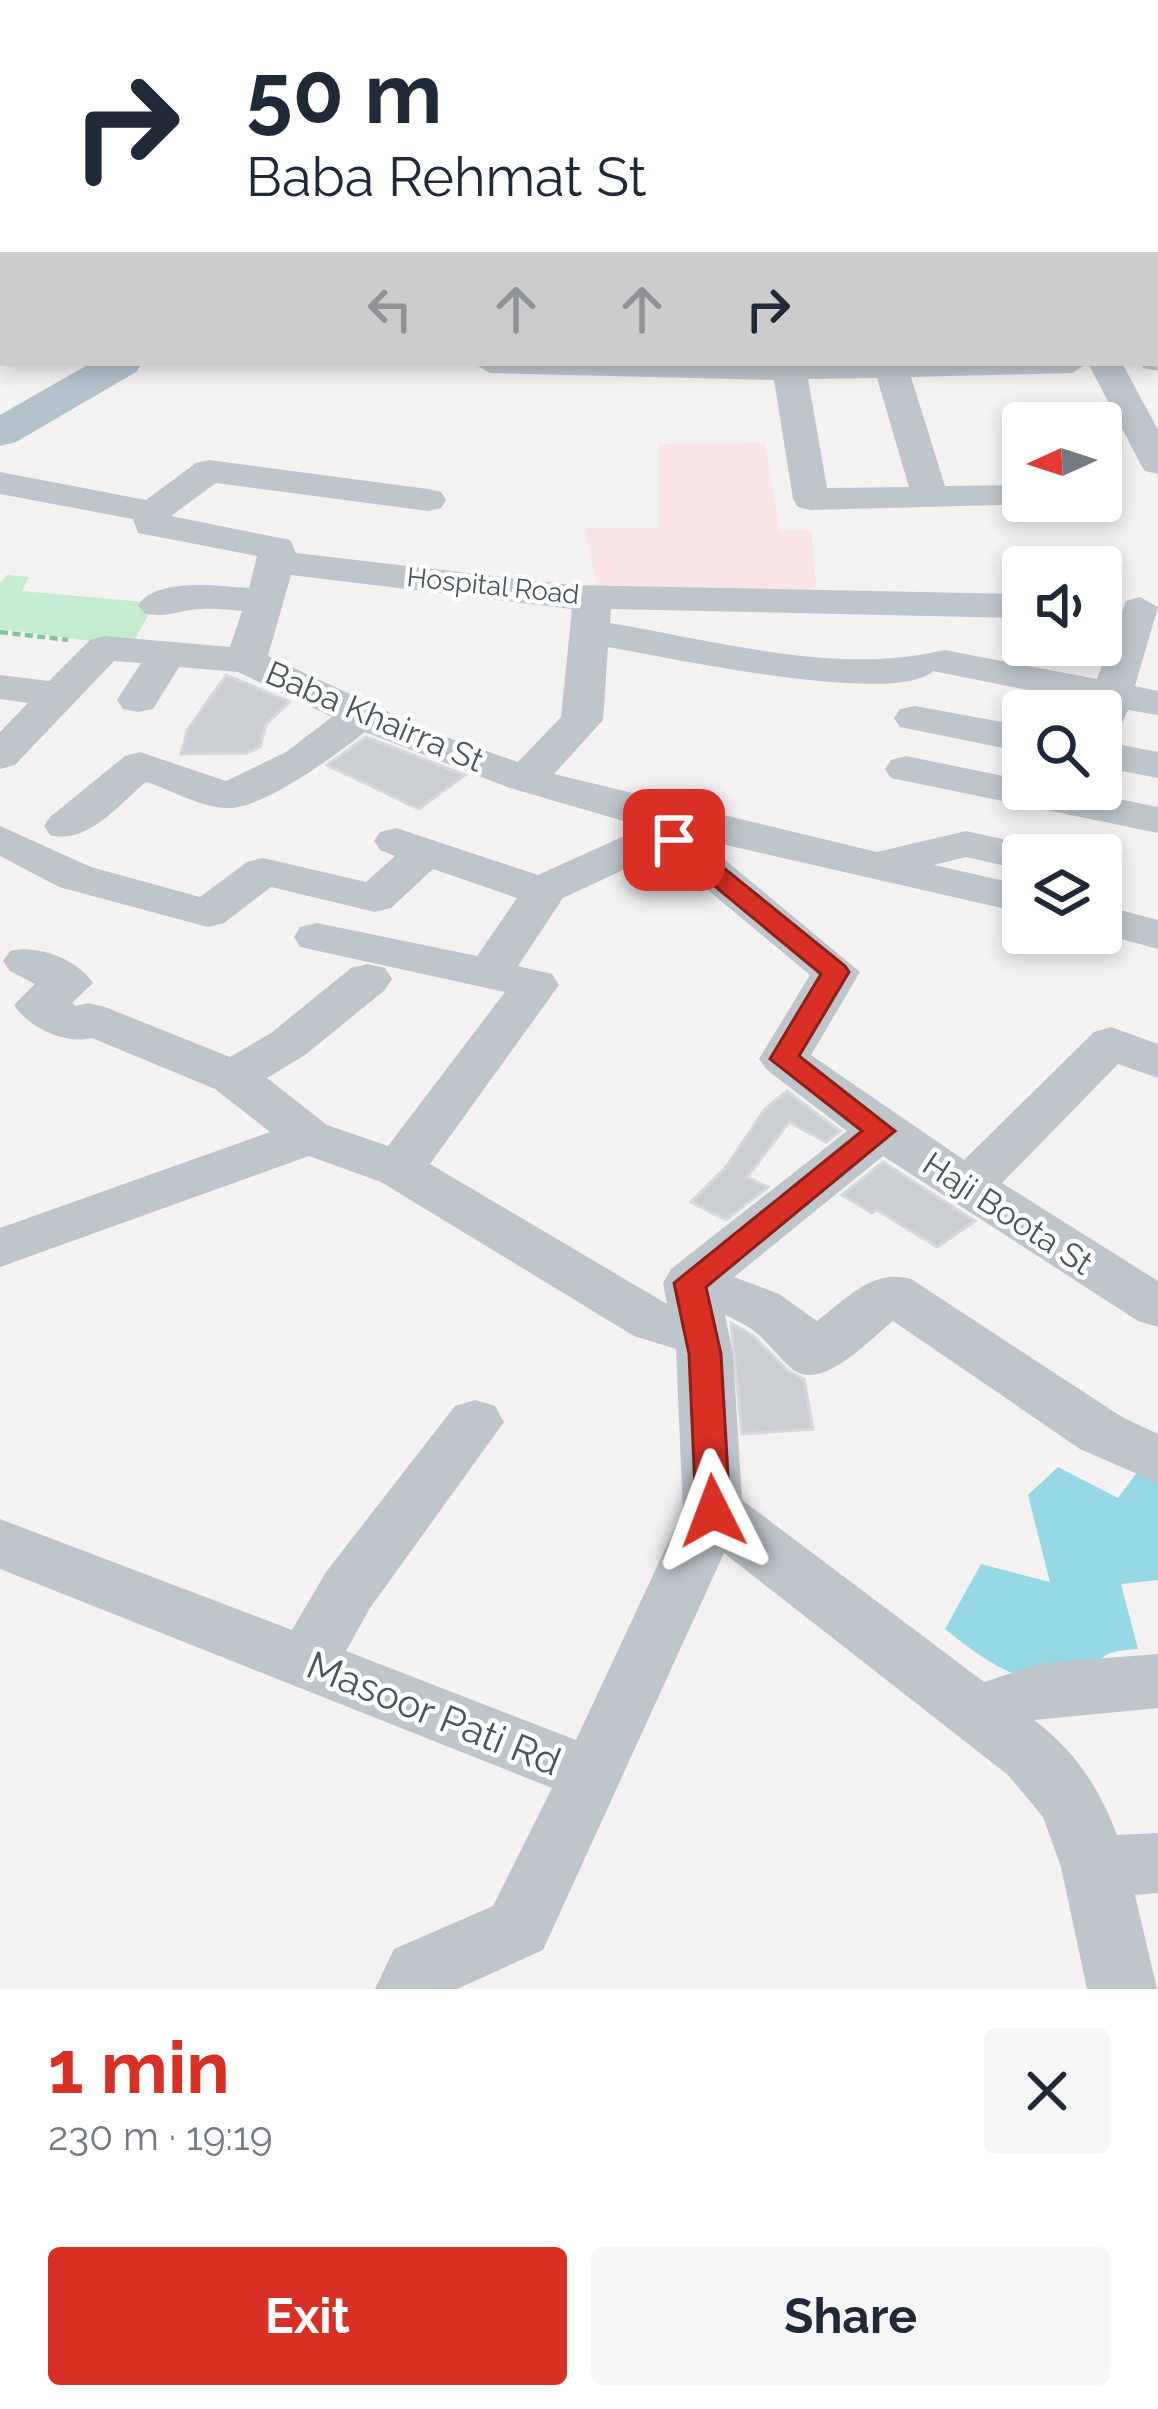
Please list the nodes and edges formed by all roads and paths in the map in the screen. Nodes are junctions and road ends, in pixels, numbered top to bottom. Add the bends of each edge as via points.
1 (117, 366) edge
2 (650, 366) edge
3 (936, 366) edge
4 (1108, 366) edge
5 (890, 367) junction
6 (789, 369) junction
7 (1144, 410) edge
8 (0, 433) edge
9 (1158, 463) edge
10 (0, 483) edge
11 (1002, 496) edge
12 (930, 497) junction
13 (428, 500) dead end
14 (153, 512) junction
15 (270, 581) junction
16 (158, 604) dead end
17 (1002, 606) edge
18 (1133, 609) edge
19 (591, 614) junction
20 (0, 632) edge
21 (69, 640) dead end
22 (166, 655) junction
23 (246, 662) junction
24 (0, 687) edge
25 (1026, 690) edge
26 (1112, 690) edge
27 (63, 694) junction
28 (138, 700) dead end
29 (1158, 703) edge
30 (1122, 709) edge
31 (362, 714) junction
32 (915, 718) dead end
33 (1002, 735) edge
34 (0, 756) edge
35 (1122, 758) edge
36 (1158, 765) edge
37 (906, 769) dead end
38 (525, 779) junction
39 (1002, 784) edge
40 (1122, 809) edge
41 (1158, 820) edge
42 (665, 824) junction
43 (66, 826) dead end
44 (0, 838) edge
45 (1002, 852) edge
46 (880, 865) junction
47 (532, 888) dead end
48 (1002, 894) edge
49 (1122, 925) edge
50 (1158, 934) edge
51 (317, 937) dead end
52 (27, 961) dead end
53 (489, 974) junction
54 (368, 979) dead end
55 (1158, 1061) edge
56 (233, 1077) junction
57 (881, 1131) junction
58 (309, 1137) junction
59 (399, 1169) junction
60 (968, 1187) junction
61 (0, 1248) edge
62 (1158, 1307) edge
63 (695, 1310) junction
64 (475, 1422) dead end
65 (1158, 1460) edge
66 (713, 1511) junction
67 (0, 1543) edge
68 (306, 1663) junction
69 (1158, 1682) edge
70 (976, 1712) junction
71 (592, 1775) junction
72 (1127, 1865) edge
73 (410, 1989) edge
74 (1122, 1989) edge

1 - 8 main road
2 - 6 street
3 - 5 street
4 - 7 street
5 - 6 street
5 - 12 street
6 - 12 street via 812,499
7 - 9 street
10 - 14 street, Hospital Road
11 - 12 street
13 - 14 street via 209,471
14 - 15 street, Hospital Road via 151,526 277,548
15 - 16 street
15 - 19 street, Hospital Road
15 - 23 street, Baba Khairra St
17 - 19 street, Hospital Road
18 - 26 street
19 - 25 street via 824,671 930,665
19 - 38 street via 582,720
20 - 21 path
22 - 23 street
22 - 27 street via 104,648
22 - 28 street
23 - 31 street, Baba Khairra St
24 - 27 street
27 - 34 street
29 - 30 street
31 - 38 street, Baba Khairra St
31 - 43 street via 302,761 229,796 140,764
32 - 33 street
35 - 36 street
37 - 39 street
38 - 42 street, Baba Khairra St
40 - 41 street
42 - 46 street, Baba Khairra St
42 - 53 street via 547,888
42 - 57 street, Haji Boota St via 836,972 784,1059
44 - 47 street via 75,877 208,913 263,872 375,898 411,847
45 - 46 street via 967,844
46 - 48 street, Baba Khairra St
49 - 50 street
51 - 53 street
52 - 56 street via 69,983 38,1005 77,1026 88,1018
53 - 59 street via 535,986
54 - 56 street
55 - 60 street via 1112,1043
56 - 58 street
57 - 60 street, Haji Boota St
57 - 63 street
58 - 59 street
58 - 61 street
59 - 63 street via 654,1322
60 - 62 street, Haji Boota St
63 - 65 street via 762,1309 800,1331 811,1355 892,1293 1101,1432
63 - 66 street
64 - 68 street via 348,1589
66 - 70 street
66 - 71 street
67 - 68 street, Masoor Pati Rd
68 - 71 street, Masoor Pati Rd
69 - 70 street via 1042,1690
70 - 72 street via 1031,1755
71 - 73 street, Masoor Pati Rd via 518,1928 419,1972
72 - 74 street

